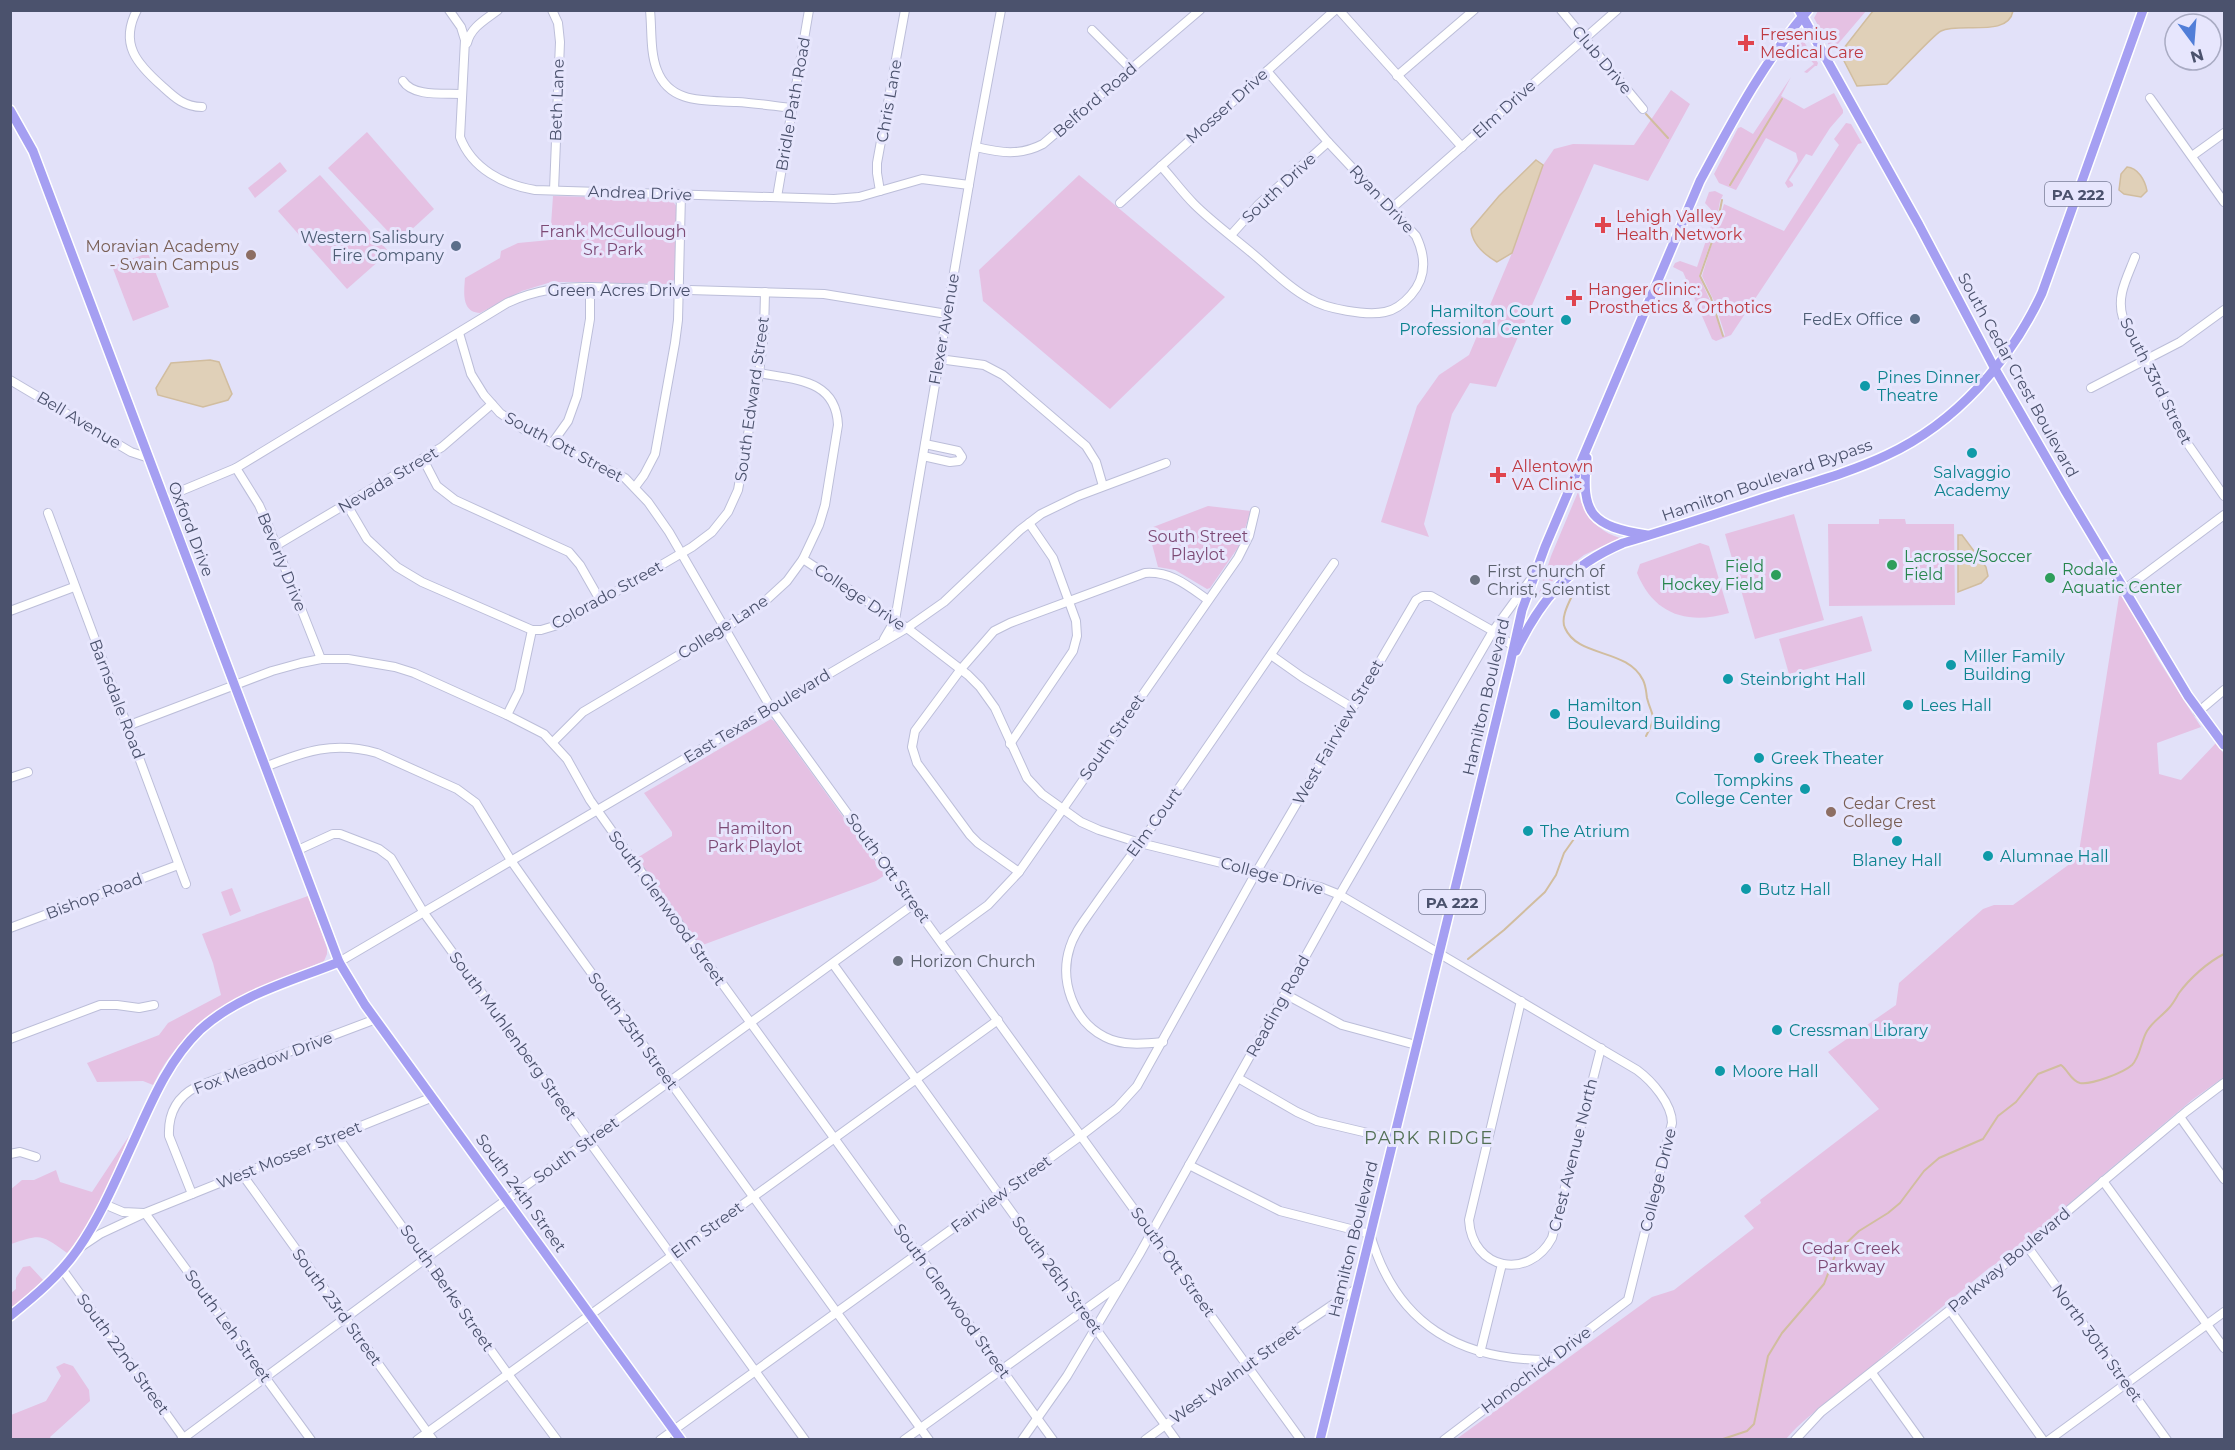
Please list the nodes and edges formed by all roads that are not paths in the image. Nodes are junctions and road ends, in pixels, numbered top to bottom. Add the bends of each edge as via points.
1 (137, 10) edge
2 (449, 10) edge
3 (498, 10) edge
4 (552, 10) edge
5 (650, 10) edge
6 (810, 10) edge
7 (905, 10) edge
8 (1001, 10) edge
9 (1337, 10) edge
10 (1474, 10) edge
11 (1561, 10) edge
12 (1617, 10) edge
13 (2143, 10) edge
14 (1196, 11) edge
15 (1804, 13) edge
16 (1092, 30) dead end
17 (1585, 38) junction
18 (466, 46) junction
19 (1131, 69) junction
20 (1267, 71) junction
21 (1397, 76) junction
22 (403, 81) dead end
23 (461, 94) junction
24 (2150, 98) dead end
25 (202, 107) dead end
26 (792, 108) junction
27 (1643, 109) dead end
28 (10, 110) edge
29 (2224, 133) edge
30 (1328, 142) junction
31 (976, 147) junction
32 (1462, 147) junction
33 (2192, 156) junction
34 (1161, 166) junction
35 (969, 185) junction
36 (554, 190) junction
37 (880, 191) junction
38 (681, 194) junction
39 (777, 197) junction
40 (2224, 202) edge
41 (1120, 203) dead end
42 (1392, 208) junction
43 (1231, 235) junction
44 (2135, 257) dead end
45 (590, 287) junction
46 (678, 289) junction
47 (765, 292) junction
48 (2224, 309) edge
49 (947, 314) junction
50 (459, 333) junction
51 (939, 359) junction
52 (2144, 361) junction
53 (1995, 369) junction
54 (759, 373) junction
55 (10, 380) edge
56 (2091, 388) dead end
57 (492, 404) junction
58 (553, 442) junction
59 (925, 444) junction
60 (1589, 446) junction
61 (923, 456) junction
62 (148, 458) junction
63 (423, 459) junction
64 (1166, 463) dead end
65 (236, 468) junction
66 (1103, 486) junction
67 (635, 487) junction
68 (2224, 496) edge
69 (164, 498) junction
70 (347, 505) junction
71 (1255, 511) dead end
72 (48, 513) dead end
73 (2224, 515) edge
74 (1029, 523) junction
75 (1650, 535) junction
76 (277, 545) junction
77 (680, 554) junction
78 (803, 559) junction
79 (1334, 563) dead end
80 (1535, 572) junction
81 (74, 586) junction
82 (2125, 589) junction
83 (600, 600) junction
84 (1208, 600) junction
85 (1068, 601) junction
86 (10, 611) edge
87 (895, 620) junction
88 (907, 628) junction
89 (725, 629) junction
90 (532, 630) junction
91 (1493, 632) junction
92 (879, 644) junction
93 (1513, 646) junction
94 (1271, 655) junction
95 (321, 659) junction
96 (1510, 664) junction
97 (961, 669) junction
98 (234, 686) junction
99 (2224, 690) edge
100 (771, 708) junction
101 (1353, 708) junction
102 (2199, 712) junction
103 (507, 715) junction
104 (127, 726) junction
105 (553, 742) junction
106 (1010, 744) junction
107 (2224, 745) edge
108 (266, 767) junction
109 (28, 772) dead end
110 (10, 778) edge
111 (1062, 808) junction
112 (597, 811) junction
113 (1140, 843) junction
114 (298, 850) junction
115 (512, 862) junction
116 (178, 865) junction
117 (1257, 871) junction
118 (1019, 872) junction
119 (186, 884) dead end
120 (1340, 895) junction
121 (914, 904) junction
122 (424, 913) junction
123 (10, 928) edge
124 (940, 940) junction
125 (1438, 952) junction
126 (339, 962) junction
127 (833, 964) junction
128 (1285, 994) junction
129 (1521, 1001) junction
130 (153, 1005) dead end
131 (376, 1019) junction
132 (998, 1020) junction
133 (751, 1023) junction
134 (10, 1039) edge
135 (1162, 1042) junction
136 (1416, 1045) junction
137 (1600, 1048) junction
138 (1238, 1078) junction
139 (916, 1079) junction
140 (670, 1082) junction
141 (2224, 1083) edge
142 (433, 1097) junction
143 (2180, 1117) junction
144 (1082, 1135) junction
145 (337, 1136) junction
146 (834, 1138) junction
147 (1393, 1139) junction
148 (588, 1140) junction
149 (10, 1154) edge
150 (36, 1157) dead end
151 (1189, 1165) junction
152 (242, 1174) junction
153 (2224, 1179) edge
154 (2103, 1181) junction
155 (192, 1194) junction
156 (1000, 1195) junction
157 (753, 1197) junction
158 (507, 1199) junction
159 (104, 1204) junction
160 (146, 1213) junction
161 (1152, 1232) junction
162 (1370, 1234) junction
163 (2027, 1246) junction
164 (78, 1249) junction
165 (918, 1254) junction
166 (672, 1256) junction
167 (425, 1259) junction
168 (1502, 1264) junction
169 (62, 1269) junction
170 (1122, 1282) junction
171 (1356, 1289) junction
172 (1628, 1300) joint
173 (1950, 1310) junction
174 (1083, 1311) junction
175 (836, 1312) junction
176 (2224, 1312) edge
177 (590, 1315) junction
178 (10, 1316) edge
179 (345, 1318) junction
180 (2208, 1324) junction
181 (1095, 1328) junction
182 (2224, 1348) edge
183 (1480, 1353) junction
184 (1551, 1360) junction
185 (1247, 1365) junction
186 (1002, 1369) junction
187 (755, 1371) junction
188 (1872, 1373) junction
189 (508, 1374) junction
190 (266, 1378) junction
191 (2126, 1383) junction
192 (1037, 1418) junction
193 (1165, 1425) junction
194 (920, 1428) junction
195 (674, 1430) junction
196 (428, 1432) junction
197 (183, 1439) edge
198 (1795, 1439) edge
199 (311, 1440) edge
200 (417, 1440) edge
201 (433, 1440) edge
202 (557, 1440) edge
203 (660, 1440) edge
204 (681, 1440) edge
205 (805, 1440) edge
206 (904, 1440) edge
207 (929, 1440) edge
208 (1022, 1440) edge
209 (1053, 1440) edge
210 (1145, 1440) edge
211 (1176, 1440) edge
212 (1301, 1440) edge
213 (1320, 1440) edge
214 (1444, 1440) edge
215 (1920, 1440) edge
216 (2043, 1440) edge
217 (2049, 1440) edge
218 (2167, 1440) edge

1 - 25 street via 130,37 139,64 181,102
2 - 18 street, Andrea Drive via 461,27
3 - 18 street via 471,32
4 - 36 street, Beth Lane via 560,42
5 - 26 street via 656,68 680,96 698,101
6 - 26 street, Bridle Path Road
7 - 37 street, Chris Lane via 877,163
8 - 31 street, Flexer Avenue
9 - 20 street, Mosser Drive
9 - 21 street
10 - 21 street
11 - 17 street, Club Drive
12 - 17 street, Elm Drive
13 - 53 main road, Hamilton Boulevard Bypass / PA 222 via 2042,292 2021,333
14 - 19 street, Belford Road
15 - 53 main road, South Cedar Crest Boulevard
15 - 60 main road, Hamilton Boulevard / PA 222 via 1734,116 1700,181
16 - 19 street
17 - 27 street, Club Drive
17 - 32 street, Elm Drive
18 - 23 street, Andrea Drive
19 - 31 street, Belford Road via 1034,149 1013,153
20 - 30 street, Ryan Drive
20 - 34 street, Mosser Drive
21 - 32 street
22 - 23 street via 415,91
23 - 36 street, Andrea Drive via 460,137 477,163 510,184
24 - 33 street
26 - 39 street, Bridle Path Road
28 - 62 main road, Oxford Drive via 33,151
29 - 33 street
30 - 42 street, Ryan Drive
30 - 43 street, South Drive
31 - 35 street, Flexer Avenue
32 - 42 street, Elm Drive
33 - 40 street
34 - 41 street, Mosser Drive
34 - 43 street, Ryan Drive via 1191,202
35 - 37 street, Andrea Drive via 922,179
35 - 49 street, Flexer Avenue
36 - 38 street, Andrea Drive
37 - 39 street, Andrea Drive via 847,199
38 - 39 street, Andrea Drive
38 - 46 street
42 - 43 street, Ryan Drive via 1416,236 1424,268 1411,295 1387,312 1374,314 1311,300
44 - 52 street, South 33rd Street via 2120,303
45 - 46 street, Green Acres Drive
45 - 50 street, Green Acres Drive via 550,288 524,295
45 - 58 street via 590,319 577,396 568,421
46 - 47 street, Green Acres Drive
46 - 67 street via 675,343 658,440 649,466
47 - 49 street, Green Acres Drive via 844,297
47 - 54 street, South Edward Street
48 - 52 street via 2180,342
49 - 51 street, Flexer Avenue
50 - 57 street, South Ott Street via 471,374
50 - 65 street, Green Acres Drive
51 - 59 street, Flexer Avenue
51 - 66 street via 984,365 1003,375 1086,446
52 - 56 street
52 - 68 street, South 33rd Street via 2183,437
53 - 75 main road, Hamilton Boulevard Bypass / PA 222 via 1951,413 1889,455
53 - 82 main road, South Cedar Crest Boulevard
54 - 77 street, South Edward Street via 734,501 712,532
54 - 78 street, College Lane via 816,386 828,396 838,417 825,505
55 - 62 street, Bell Avenue via 131,452
57 - 58 street, South Ott Street via 513,423
57 - 63 street, Nevada Street
58 - 67 street, South Ott Street via 616,473
59 - 61 street, Flexer Avenue
59 - 61 street via 958,451 962,457 954,462
60 - 75 main road via 1584,482 1590,509 1607,526
60 - 80 main road, Hamilton Boulevard / PA 222
61 - 87 street, Flexer Avenue
62 - 69 main road, Oxford Drive
63 - 70 street, Nevada Street
63 - 83 street via 437,486 455,500 569,552
64 - 66 street, East Texas Boulevard
65 - 69 street, Green Acres Drive
65 - 76 street, Beverly Drive
66 - 74 street, East Texas Boulevard via 1055,506
67 - 77 street, South Ott Street
69 - 98 main road, Oxford Drive
70 - 76 street, Nevada Street
70 - 90 street via 367,539 397,567 422,582
71 - 84 street, South Street via 1244,547
72 - 81 street, Barnsdale Road
73 - 82 street
74 - 85 street via 1053,558
74 - 88 street, East Texas Boulevard via 959,590
75 - 96 main road, Hamilton Boulevard Bypass / PA 222 via 1607,550 1563,580 1540,607
76 - 95 street, Beverly Drive
77 - 83 street, Colorado Street
77 - 89 street, South Ott Street
78 - 87 street, College Drive
78 - 89 street, College Lane via 776,593
79 - 94 street, Elm Court
80 - 91 street, Reading Road
80 - 93 main road, Hamilton Boulevard / PA 222
81 - 86 street
81 - 104 street, Barnsdale Road
82 - 102 main road, South Cedar Crest Boulevard
83 - 90 street, Colorado Street via 561,624
84 - 85 street via 1180,580 1154,572
84 - 111 street, South Street
85 - 97 street via 994,631
85 - 106 street via 1077,628 1076,643
87 - 88 street, College Drive
87 - 92 street, Flexer Avenue
88 - 92 street, East Texas Boulevard
88 - 97 street, College Drive
89 - 100 street, South Ott Street
89 - 105 street, College Lane via 583,712
90 - 103 street via 519,691
91 - 93 street
91 - 101 street, West Fairview Street via 1432,597 1423,596 1416,600
91 - 120 street, Reading Road
92 - 100 street, East Texas Boulevard
93 - 96 main road, Hamilton Boulevard / PA 222
94 - 101 street
94 - 113 street, Elm Court
95 - 98 street, South Glenwood Street via 287,666
95 - 103 street, South Glenwood Street via 394,667
96 - 125 main road, Hamilton Boulevard / PA 222
97 - 106 street, College Drive via 988,697
97 - 118 street via 917,725 912,747 917,763 970,835
98 - 104 street, South Glenwood Street
98 - 108 main road, Oxford Drive
99 - 102 street
100 - 112 street, East Texas Boulevard
100 - 121 street, South Ott Street
101 - 117 street, West Fairview Street
102 - 107 main road, South Cedar Crest Boulevard
103 - 105 street, South Glenwood Street
104 - 116 street, Barnsdale Road
105 - 112 street, South Glenwood Street
106 - 111 street, College Drive via 1027,778
108 - 114 main road, Oxford Drive
108 - 115 street, South 25th Street via 317,749 350,747 377,753 467,795 484,813
109 - 110 street
111 - 113 street, College Drive via 1081,822
111 - 118 street, South Street
112 - 115 street, East Texas Boulevard
112 - 133 street, South Glenwood Street
113 - 117 street, College Drive
113 - 135 street, Elm Court via 1078,929 1069,948 1066,972 1074,1004 1096,1032 1128,1043
114 - 122 street, South Muhlenberg Street via 333,834 379,849 397,866
114 - 126 main road, Oxford Drive
115 - 122 street, East Texas Boulevard
115 - 140 street, South 25th Street
116 - 119 street, Barnsdale Road
116 - 123 street, Bishop Road
117 - 120 street, College Drive
117 - 135 street, Fairview Street
118 - 124 street, South Street via 988,905
120 - 125 street, College Drive
120 - 128 street, Reading Road
121 - 124 street, South Ott Street
121 - 127 street, South Street
122 - 126 street, East Texas Boulevard
122 - 148 street, South Muhlenberg Street
124 - 132 street, South Ott Street
125 - 129 street, College Drive
125 - 136 main road, Hamilton Boulevard / PA 222
126 - 131 main road, South 24th Street
126 - 159 main road via 252,997 200,1030 160,1084
127 - 133 street, South Street
127 - 139 street, South 26th Street
128 - 136 street via 1342,1025
128 - 138 street, Reading Road
129 - 137 street, College Drive
129 - 168 street via 1469,1220 1476,1246 1487,1258
130 - 134 street via 100,1005
131 - 142 main road, South 24th Street
131 - 155 street, Fox Meadow Drive via 196,1087 182,1097 170,1119 170,1136
132 - 139 street, Elm Street
132 - 144 street, South Ott Street
133 - 140 street, South Street
133 - 146 street, South Glenwood Street
135 - 144 street, Fairview Street via 1128,1098
136 - 147 main road, Hamilton Boulevard / PA 222
137 - 168 street, Crest Avenue North via 1552,1238 1535,1258 1520,1264
137 - 172 street, College Drive via 1642,1073 1672,1117
138 - 147 street via 1311,1119
138 - 151 street, Reading Road
139 - 146 street, Elm Street
139 - 156 street, South 26th Street
140 - 148 street, South Street
140 - 157 street, South 25th Street
141 - 143 street, Parkway Boulevard
142 - 145 street, West Mosser Street
142 - 158 main road, South 24th Street
143 - 153 street
143 - 154 street, Parkway Boulevard
144 - 156 street, Fairview Street
144 - 161 street, South Ott Street
145 - 152 street, West Mosser Street
145 - 167 street, South Berks Street
146 - 157 street, Elm Street
146 - 165 street, South Glenwood Street
147 - 162 main road, Hamilton Boulevard / PA 222
148 - 158 street, South Street
148 - 166 street, South Muhlenberg Street
149 - 150 street via 20,1152
151 - 161 street, Reading Road
151 - 162 street via 1280,1211
152 - 155 street, West Mosser Street
152 - 179 street, South 23rd Street
154 - 163 street, Parkway Boulevard
154 - 180 street
155 - 160 street, West Mosser Street
156 - 165 street, Fairview Street
156 - 174 street, South 26th Street
157 - 166 street, Elm Street
157 - 175 street, South 25th Street
158 - 167 street, South Street
158 - 177 main road, South 24th Street
159 - 160 street, West Mosser Street via 123,1212
159 - 164 main road
160 - 164 street, West Mosser Street
160 - 190 street, South Leh Street
161 - 170 street, Reading Road
161 - 185 street, South Ott Street
162 - 171 main road, Hamilton Boulevard / PA 222
162 - 183 street via 1384,1272 1412,1310 1449,1340
163 - 173 street, Parkway Boulevard
163 - 191 street, North 30th Street
164 - 169 main road
165 - 175 street, Fairview Street
165 - 186 street, South Glenwood Street
166 - 177 street, Elm Street
166 - 187 street, South Muhlenberg Street
167 - 179 street, South Street
167 - 189 street, South Berks Street
168 - 183 street
169 - 178 main road
169 - 197 street, South 22nd Street
170 - 174 street
170 - 181 street, Reading Road
171 - 185 street, West Walnut Street
171 - 213 main road, Hamilton Boulevard / PA 222
172 - 184 street, Honochick Drive
173 - 188 street, Parkway Boulevard
173 - 216 street
174 - 181 street, South 26th Street
174 - 186 street
175 - 187 street, Fairview Street
175 - 194 street, South 25th Street
176 - 180 street
177 - 189 street, Elm Street
177 - 195 main road, South 24th Street
179 - 190 street, South Street
179 - 196 street, South 23rd Street
180 - 182 street
180 - 191 street
181 - 192 street, Reading Road
181 - 193 street, South 26th Street
183 - 184 street
184 - 214 street, Honochick Drive
185 - 193 street, West Walnut Street
185 - 212 street, South Ott Street
186 - 192 street, South Glenwood Street
186 - 194 street
187 - 195 street, Fairview Street
187 - 205 street, South Muhlenberg Street
188 - 198 street, Parkway Boulevard via 1821,1412
188 - 215 street
189 - 196 street, Elm Street
189 - 202 street, South Berks Street
190 - 197 street, South Street
190 - 199 street, South Leh Street
191 - 217 street
191 - 218 street, North 30th Street
192 - 208 street, Reading Road
192 - 209 street, South Glenwood Street
193 - 210 street, West Walnut Street
193 - 211 street, South 26th Street
194 - 206 street
194 - 207 street, South 25th Street
195 - 203 street, Fairview Street
195 - 204 main road, South 24th Street
196 - 200 street, Elm Street
196 - 201 street, South 23rd Street

